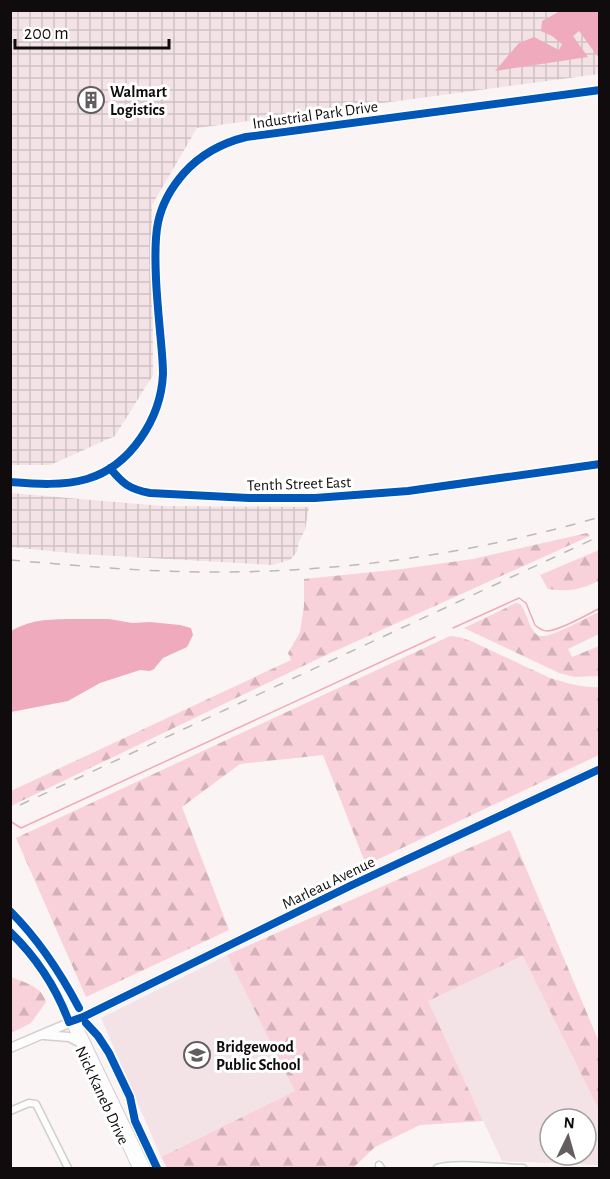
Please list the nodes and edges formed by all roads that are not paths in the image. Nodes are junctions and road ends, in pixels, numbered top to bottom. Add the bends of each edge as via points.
1 (600, 90) edge
2 (600, 464) edge
3 (110, 468) junction
4 (10, 482) edge
5 (600, 769) edge
6 (10, 922) edge
7 (10, 932) edge
8 (72, 1021) junction
9 (41, 1035) junction
10 (79, 1042) junction
11 (10, 1048) edge
12 (10, 1112) edge
13 (68, 1168) edge
14 (137, 1168) edge
15 (146, 1168) edge
16 (437, 1168) edge
17 (522, 1168) edge

1 - 3 street, Industrial Park Drive via 246,137 200,158 176,182 161,208 156,227 154,251 163,372 160,396 138,442
2 - 3 street, Tenth Street East via 408,491 315,498 150,493 127,486
3 - 4 street via 88,479 62,483
5 - 8 main road, Marleau Avenue
6 - 8 street, Nick Kaneb Drive via 58,981
7 - 8 street, Nick Kaneb Drive via 32,954
8 - 9 main road, Marleau Avenue
8 - 10 street, Nick Kaneb Drive
8 - 15 street, Nick Kaneb Drive
9 - 10 main road via 69,1037
9 - 11 main road, Marleau Avenue
10 - 14 street, Nick Kaneb Drive
12 - 13 street via 29,1103 36,1104
16 - 17 street

